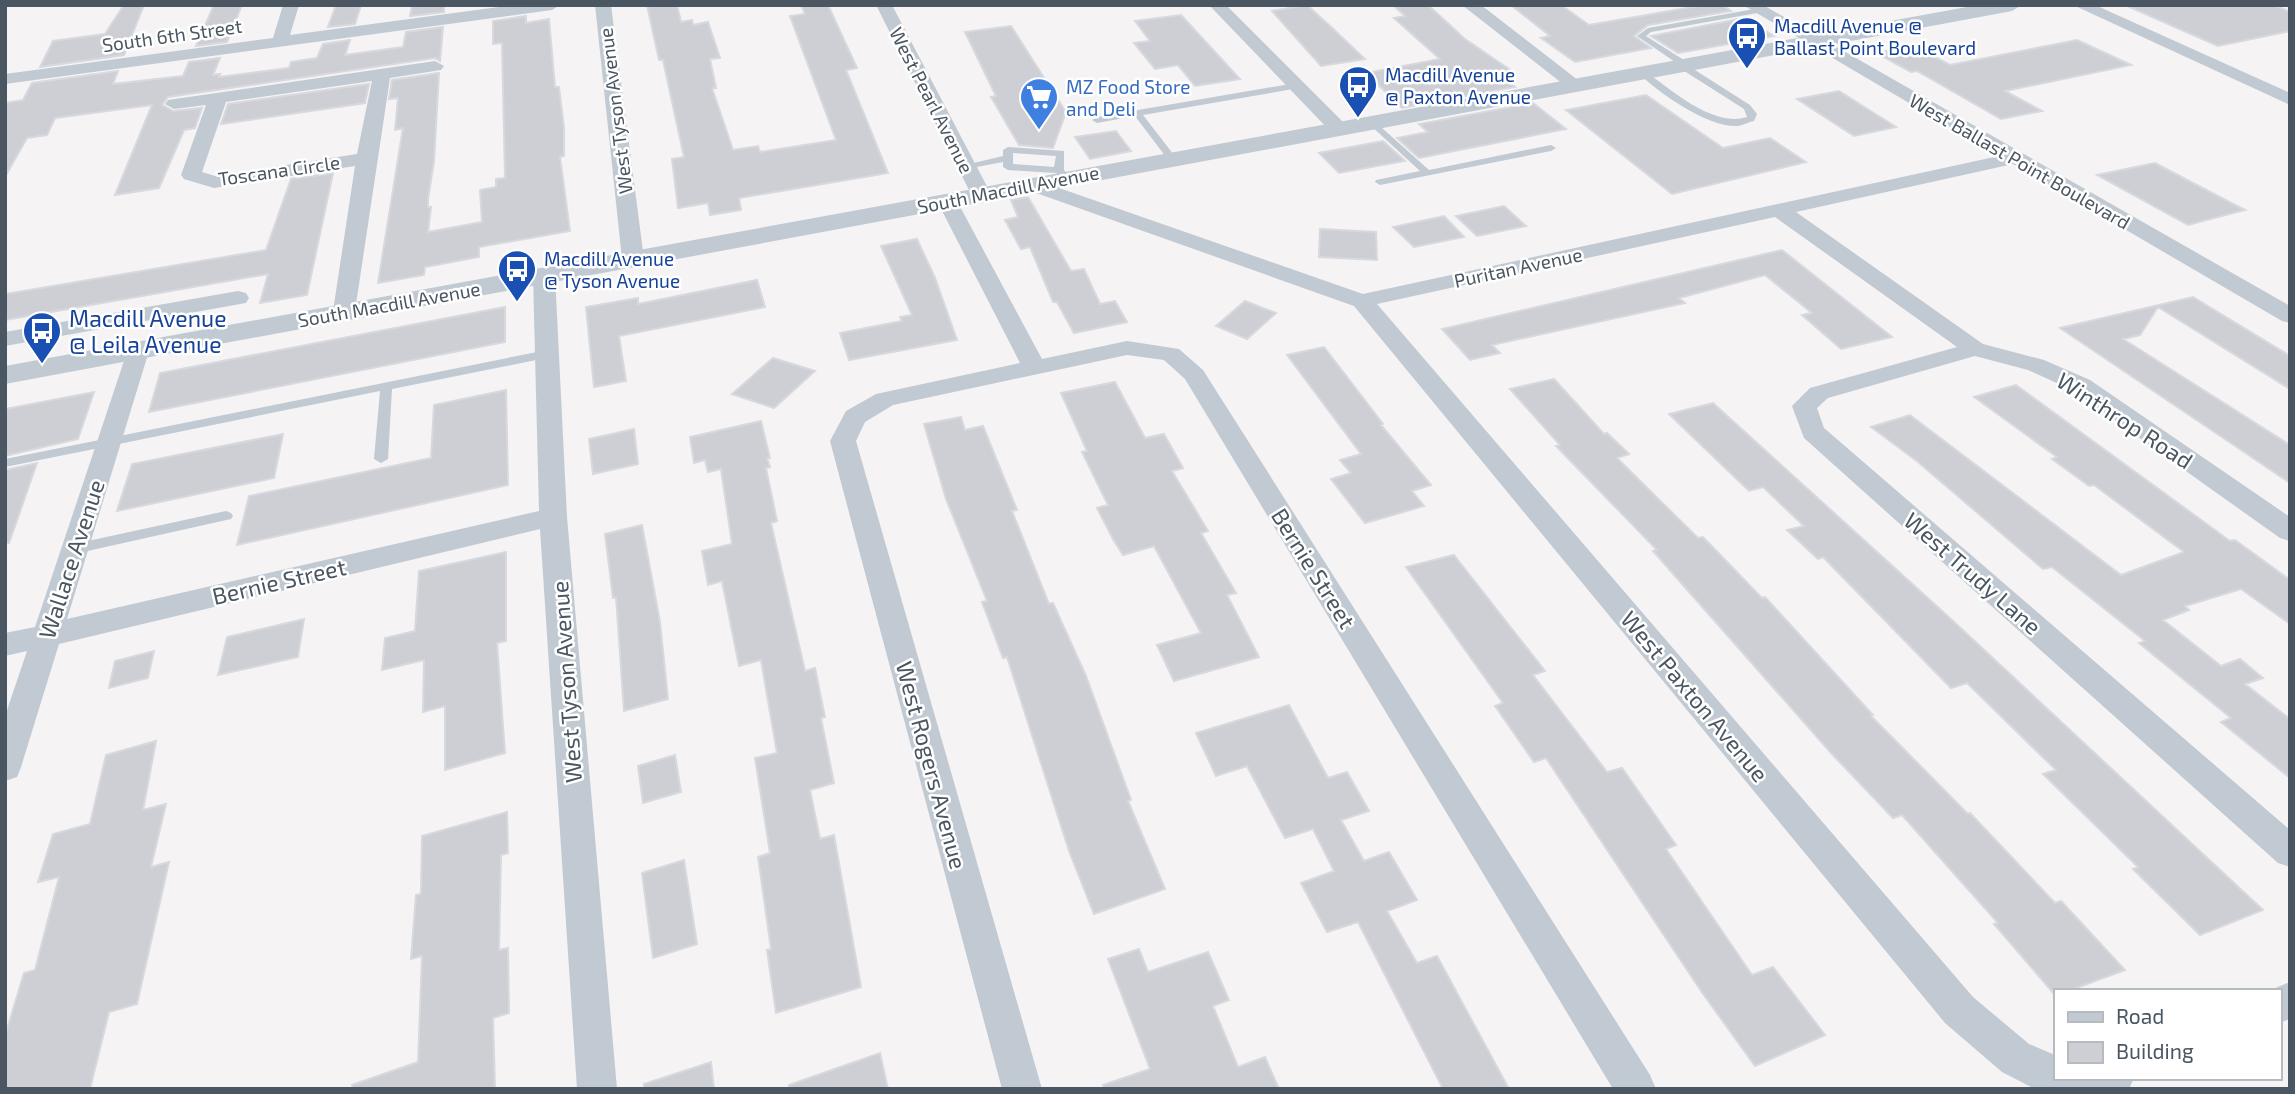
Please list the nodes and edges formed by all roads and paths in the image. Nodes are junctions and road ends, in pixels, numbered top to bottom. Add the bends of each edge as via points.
1 (290, 5) edge
2 (552, 5) edge
3 (603, 5) edge
4 (884, 5) edge
5 (1217, 5) edge
6 (1470, 5) edge
7 (2012, 5) edge
8 (2081, 5) edge
9 (1755, 8) edge
10 (486, 10) edge
11 (1813, 41) junction
12 (280, 42) junction
13 (1683, 64) junction
14 (435, 66) dead end
15 (1641, 72) junction
16 (382, 74) junction
17 (5, 79) edge
18 (1574, 85) junction
19 (1296, 86) junction
20 (218, 98) junction
21 (2290, 100) edge
22 (174, 104) dead end
23 (1137, 113) junction
24 (1097, 120) dead end
25 (1372, 122) junction
26 (1338, 128) junction
27 (1551, 148) dead end
28 (366, 158) junction
29 (1008, 158) junction
30 (2016, 158) junction
31 (1172, 159) junction
32 (966, 166) junction
33 (1427, 173) junction
34 (1062, 174) junction
35 (1380, 182) dead end
36 (1032, 185) junction
37 (981, 194) junction
38 (947, 201) junction
39 (1779, 210) junction
40 (633, 259) junction
41 (544, 275) junction
42 (238, 298) dead end
43 (1362, 301) junction
44 (344, 311) junction
45 (2290, 316) edge
46 (5, 339) edge
47 (1975, 349) junction
48 (137, 351) junction
49 (547, 354) junction
50 (1034, 366) junction
51 (5, 375) edge
52 (386, 387) junction
53 (843, 441) joint
54 (107, 445) junction
55 (382, 458) dead end
56 (5, 463) edge
57 (226, 516) dead end
58 (553, 517) junction
59 (2290, 531) edge
60 (74, 549) junction
61 (47, 635) junction
62 (5, 645) edge
63 (5, 767) edge
64 (2290, 852) edge
65 (2054, 1073) edge
66 (597, 1089) edge
67 (1022, 1089) edge
68 (1636, 1089) edge

1 - 12 street
2 - 10 street, South 6th Street
3 - 40 street, West Tyson Avenue
4 - 32 street, West Pearl Avenue
5 - 19 street
6 - 18 street
7 - 11 street, South Macdill Avenue
8 - 21 street
9 - 11 street, West Ballast Point Boulevard
9 - 13 lane via 1648,30 1641,36
10 - 12 street, South 6th Street
11 - 13 street, South Macdill Avenue
11 - 30 street, West Ballast Point Boulevard
12 - 17 street, South 6th Street
13 - 15 street, South Macdill Avenue
13 - 15 lane via 1747,107 1751,119 1731,123 1705,116
14 - 16 street
15 - 18 street, South Macdill Avenue
16 - 20 street
16 - 28 street, Toscana Circle
18 - 25 street, South Macdill Avenue
19 - 23 lane
19 - 26 street
20 - 22 street
20 - 28 street, Toscana Circle via 191,175 215,181
23 - 24 lane
23 - 31 lane
25 - 26 street, South Macdill Avenue
25 - 33 lane
26 - 31 street, South Macdill Avenue
27 - 33 lane
28 - 44 street, Toscana Circle
29 - 32 lane
29 - 34 lane via 1007,167
29 - 34 lane via 1008,150 1061,153
30 - 39 street, Puritan Avenue
30 - 45 street, West Ballast Point Boulevard
31 - 34 street, South Macdill Avenue
32 - 37 street, West Pearl Avenue
33 - 35 lane
34 - 36 street, South Macdill Avenue
36 - 37 street, South Macdill Avenue
36 - 43 street
37 - 38 street, South Macdill Avenue
38 - 40 street, South Macdill Avenue
38 - 50 street, West Pearl Avenue
39 - 43 street, Puritan Avenue
39 - 47 street, Winthrop Road
40 - 41 street, South Macdill Avenue
41 - 44 street, South Macdill Avenue
41 - 49 street, West Tyson Avenue
42 - 46 street
43 - 65 street, West Paxton Avenue via 1959,1010 2001,1047
44 - 48 street, South Macdill Avenue
47 - 59 street, Winthrop Road via 2036,365 2081,385
47 - 64 street, West Trudy Lane via 1819,393 1804,407 1813,432
48 - 51 street, South Macdill Avenue
48 - 54 street, Wallace Avenue
49 - 52 lane
49 - 58 street, West Tyson Avenue
50 - 53 street, Bernie Street via 885,399 855,417
50 - 68 street, Bernie Street via 1128,348 1171,354 1194,375
52 - 54 lane
52 - 55 lane
53 - 67 street, West Rogers Avenue
54 - 56 lane
54 - 60 street, Wallace Avenue
57 - 60 lane
58 - 61 street, Bernie Street
58 - 66 street, West Tyson Avenue
60 - 61 street, Wallace Avenue
61 - 62 street, Bernie Street
61 - 63 street, Wallace Avenue

